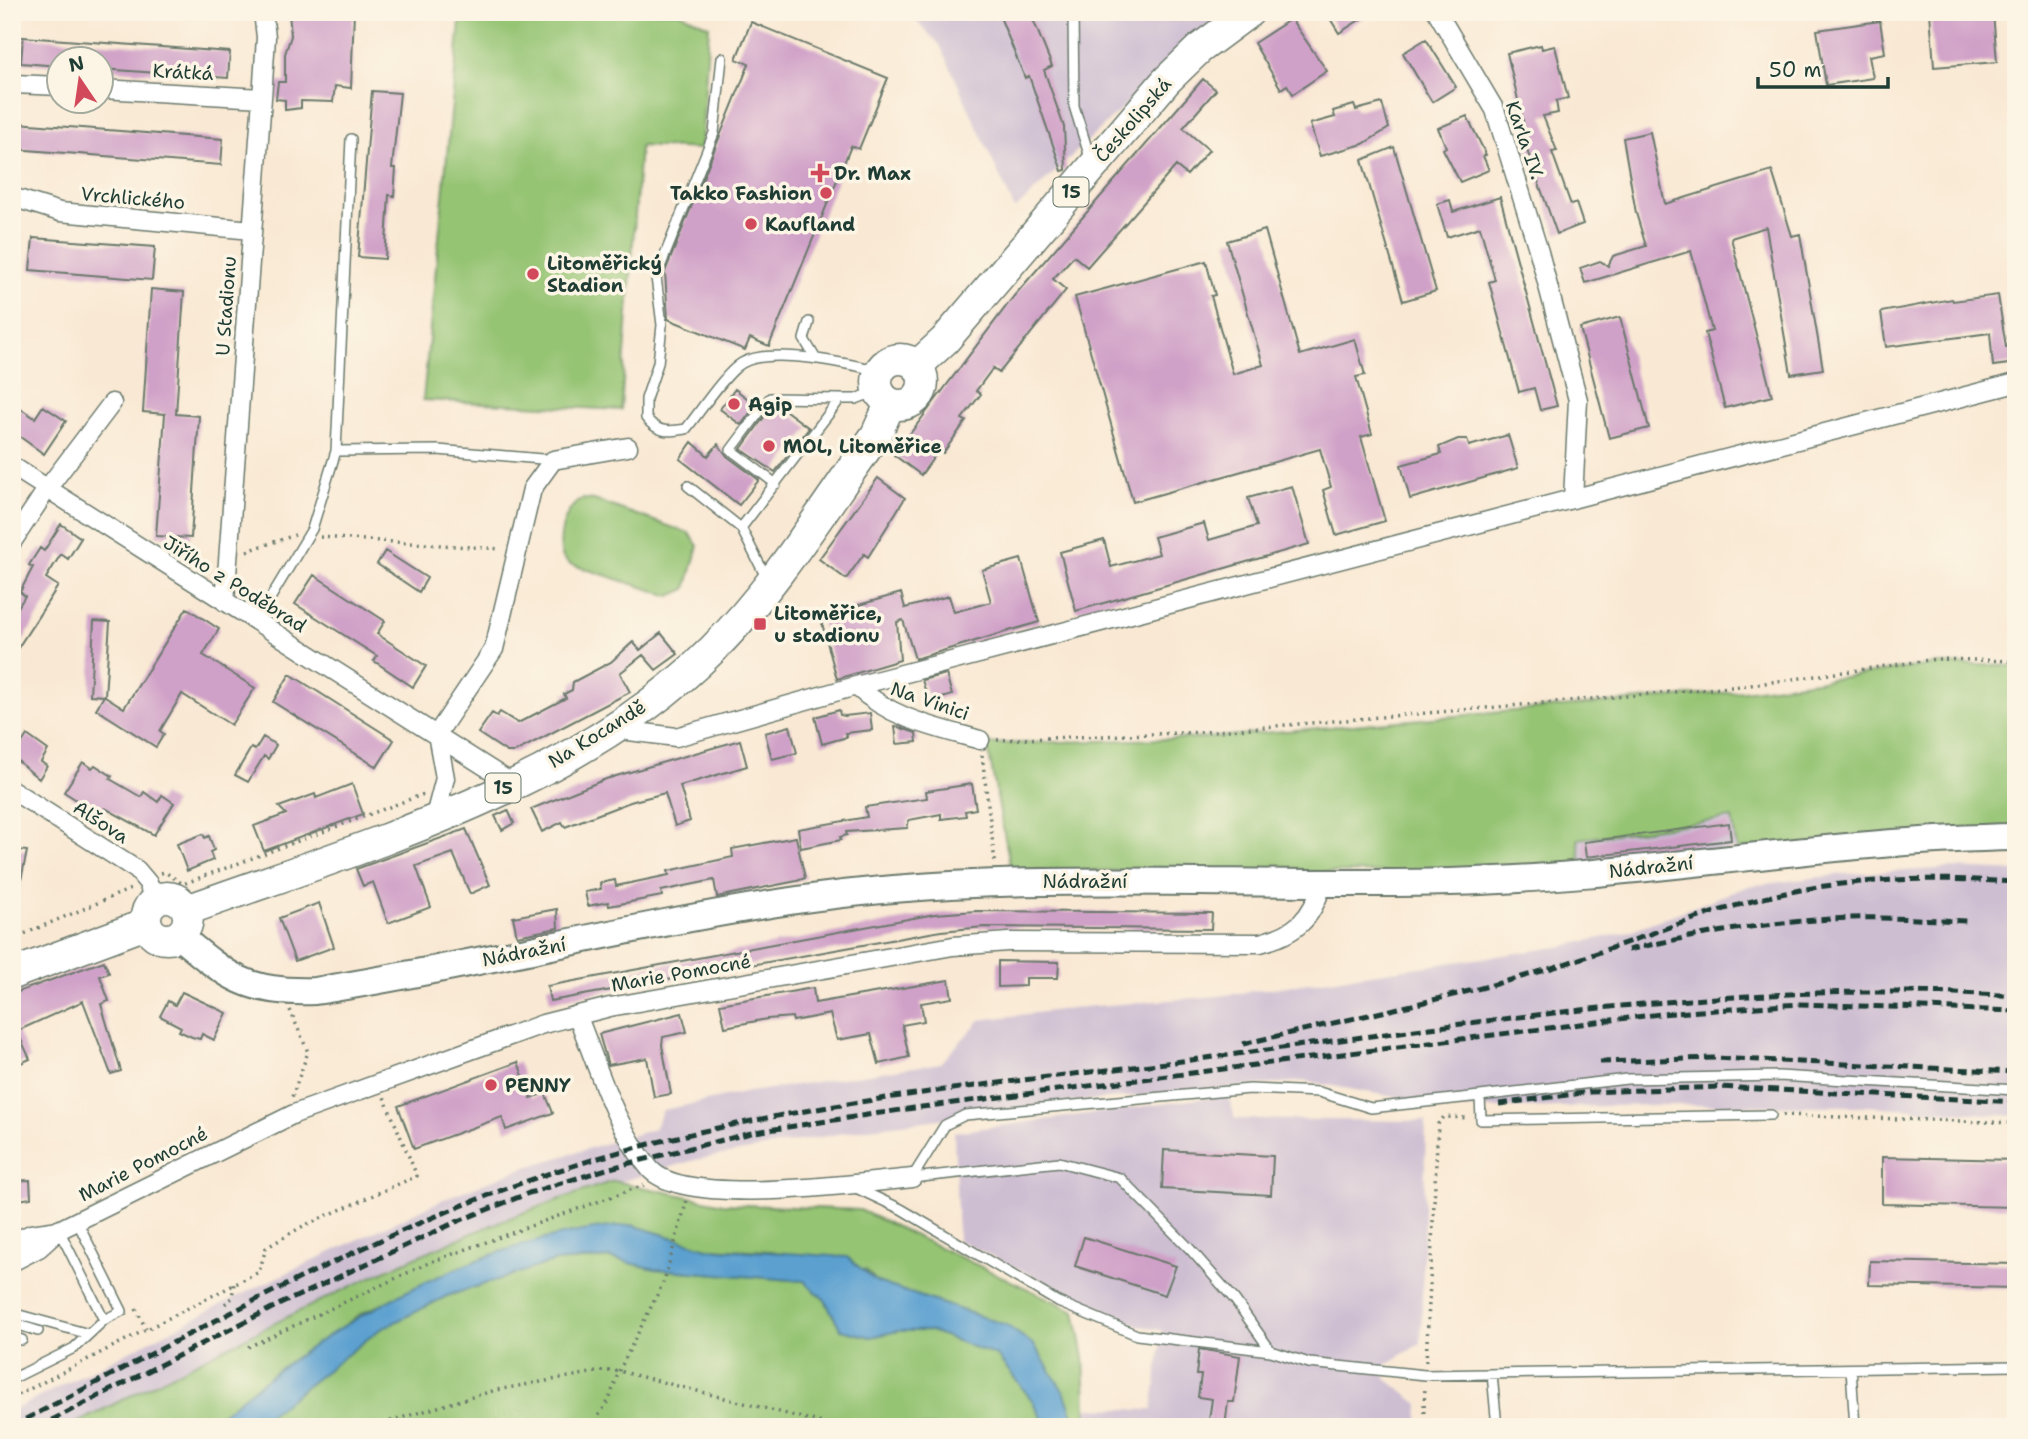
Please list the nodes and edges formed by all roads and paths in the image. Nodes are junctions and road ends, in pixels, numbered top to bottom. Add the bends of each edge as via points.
1 (263, 12) edge
2 (1073, 12) edge
3 (1249, 12) edge
4 (1437, 12) edge
5 (722, 58) dead end
6 (46, 85) edge
7 (12, 86) edge
8 (116, 90) edge
9 (262, 98) junction
10 (351, 139) dead end
11 (1093, 166) junction
12 (12, 197) edge
13 (252, 230) junction
14 (809, 322) dead end
15 (816, 359) junction
16 (918, 365) junction
17 (2016, 383) edge
18 (883, 388) junction
19 (840, 399) junction
20 (112, 403) dead end
21 (628, 447) dead end
22 (336, 452) junction
23 (553, 460) junction
24 (12, 466) edge
25 (776, 484) junction
26 (688, 486) dead end
27 (47, 489) junction
28 (1573, 499) junction
29 (741, 528) junction
30 (308, 536) junction
31 (12, 542) edge
32 (516, 553) junction
33 (228, 555) junction
34 (769, 583) junction
35 (225, 602) junction
36 (256, 622) junction
37 (2016, 661) edge
38 (856, 686) junction
39 (613, 729) junction
40 (437, 734) junction
41 (980, 740) junction
42 (445, 778) junction
43 (513, 784) junction
44 (12, 790) edge
45 (434, 820) junction
46 (2016, 837) edge
47 (998, 881) junction
48 (1322, 884) junction
49 (149, 902) junction
50 (183, 923) junction
51 (12, 939) edge
52 (12, 974) edge
53 (289, 1008) dead end
54 (577, 1015) junction
55 (378, 1082) junction
56 (2016, 1090) edge
57 (1480, 1096) junction
58 (294, 1114) junction
59 (1771, 1115) joint
60 (1481, 1120) junction
61 (2016, 1123) edge
62 (663, 1178) junction
63 (912, 1178) junction
64 (848, 1184) junction
65 (690, 1188) junction
66 (77, 1221) junction
67 (59, 1230) junction
68 (12, 1243) edge
69 (12, 1262) edge
70 (234, 1284) junction
71 (225, 1304) dead end
72 (12, 1313) edge
73 (104, 1320) junction
74 (12, 1323) edge
75 (37, 1331) dead end
76 (89, 1335) junction
77 (248, 1347) dead end
78 (1271, 1351) junction
79 (2016, 1366) edge
80 (1851, 1369) junction
81 (619, 1371) junction
82 (1492, 1374) junction
83 (1425, 1375) junction
84 (12, 1379) edge
85 (12, 1398) edge
86 (370, 1427) edge
87 (592, 1427) edge
88 (838, 1427) edge
89 (1423, 1427) edge
90 (1496, 1427) edge
91 (1855, 1427) edge

1 - 9 street, U Stadionu
2 - 11 lane via 1074,106
3 - 11 main road, Českolipská / 15 via 1199,49 1166,81
4 - 28 street, Karla IV. via 1495,110 1539,252 1578,400
5 - 15 lane via 713,133 656,277 662,325 646,418 654,428 667,432 686,429 742,363 774,356
6 - 7 street
8 - 9 street, Krátká
9 - 13 street, U Stadionu
10 - 22 lane
11 - 16 main road, Českolipská / 15 via 945,340
12 - 13 street, Vrchlického via 60,212
13 - 33 street, U Stadionu
14 - 15 lane via 804,339
15 - 18 lane
16 - 18 main road via 901,358 889,362
16 - 18 main road via 923,377 918,395 903,405
17 - 28 street
18 - 19 lane via 856,399
18 - 34 main road, Na Kocandě / 15 via 876,435
19 - 25 lane
19 - 25 lane via 771,398 762,408 731,450
20 - 27 street
21 - 23 street
22 - 23 lane via 438,450
22 - 30 lane
23 - 32 street via 532,489
24 - 27 street, Jiřího z Poděbrad
25 - 29 lane
26 - 29 lane
27 - 31 street
27 - 35 street, Jiřího z Poděbrad
28 - 38 street
29 - 34 lane
30 - 32 path via 488,546
30 - 33 path via 289,534
30 - 36 lane
32 - 40 street via 494,649
33 - 35 street, U Stadionu
34 - 39 main road, Na Kocandě / 15 via 713,650
35 - 36 street, Jiřího z Poděbrad
36 - 40 street, Jiřího z Poděbrad
37 - 41 path via 1937,659 1743,686 1205,733
38 - 39 street via 676,737
38 - 41 street, Na Vinici via 877,705
39 - 43 main road, Na Kocandě / 15
40 - 42 street
40 - 43 street, Jiřího z Poděbrad
41 - 47 path, Na Vinici
42 - 45 street
42 - 49 path via 433,781 428,793 183,884 165,872
43 - 45 main road, Na Kocandě / 15
44 - 49 street, Alšova via 137,870
45 - 50 main road, Na Kocandě / 15
46 - 48 main road, Nádražní via 1874,844 1587,875
47 - 48 main road, Nádražní
47 - 50 main road, Nádražní via 797,900 315,991 250,986 220,969
48 - 54 street, Marie Pomocné via 1315,909 1295,929 1260,943 953,946
49 - 50 main road via 173,897
49 - 51 path via 109,900
49 - 52 main road
53 - 58 path via 308,1052 291,1095
54 - 55 street, Marie Pomocné
54 - 62 street via 626,1134 652,1171
55 - 58 street, Marie Pomocné
55 - 70 path via 417,1176 275,1242 266,1248 259,1272
56 - 57 lane via 1779,1076 1627,1079
57 - 60 lane
57 - 63 lane via 1371,1108 1319,1092 1250,1088 965,1115 945,1125
58 - 66 street, Marie Pomocné
59 - 60 lane
59 - 61 path
60 - 83 path via 1444,1117 1438,1124
62 - 65 street
62 - 77 path via 431,1262
63 - 64 street
63 - 78 lane via 1059,1162 1120,1178 1235,1300
64 - 65 street via 727,1191
64 - 78 lane via 901,1209 1058,1302 1137,1335
65 - 81 path via 664,1281
66 - 67 street, Marie Pomocné
66 - 73 lane via 122,1311
67 - 68 street, Marie Pomocné via 31,1234
67 - 69 street, Marie Pomocné via 39,1248
67 - 73 lane
70 - 71 path via 232,1298
70 - 85 path
72 - 76 lane
73 - 76 lane
74 - 75 lane
76 - 84 lane via 74,1348
78 - 83 lane via 1309,1363
79 - 80 lane
80 - 82 lane
80 - 91 lane
81 - 86 path via 496,1390
81 - 87 path via 609,1400
81 - 88 path
82 - 83 lane
82 - 90 lane
83 - 89 path

